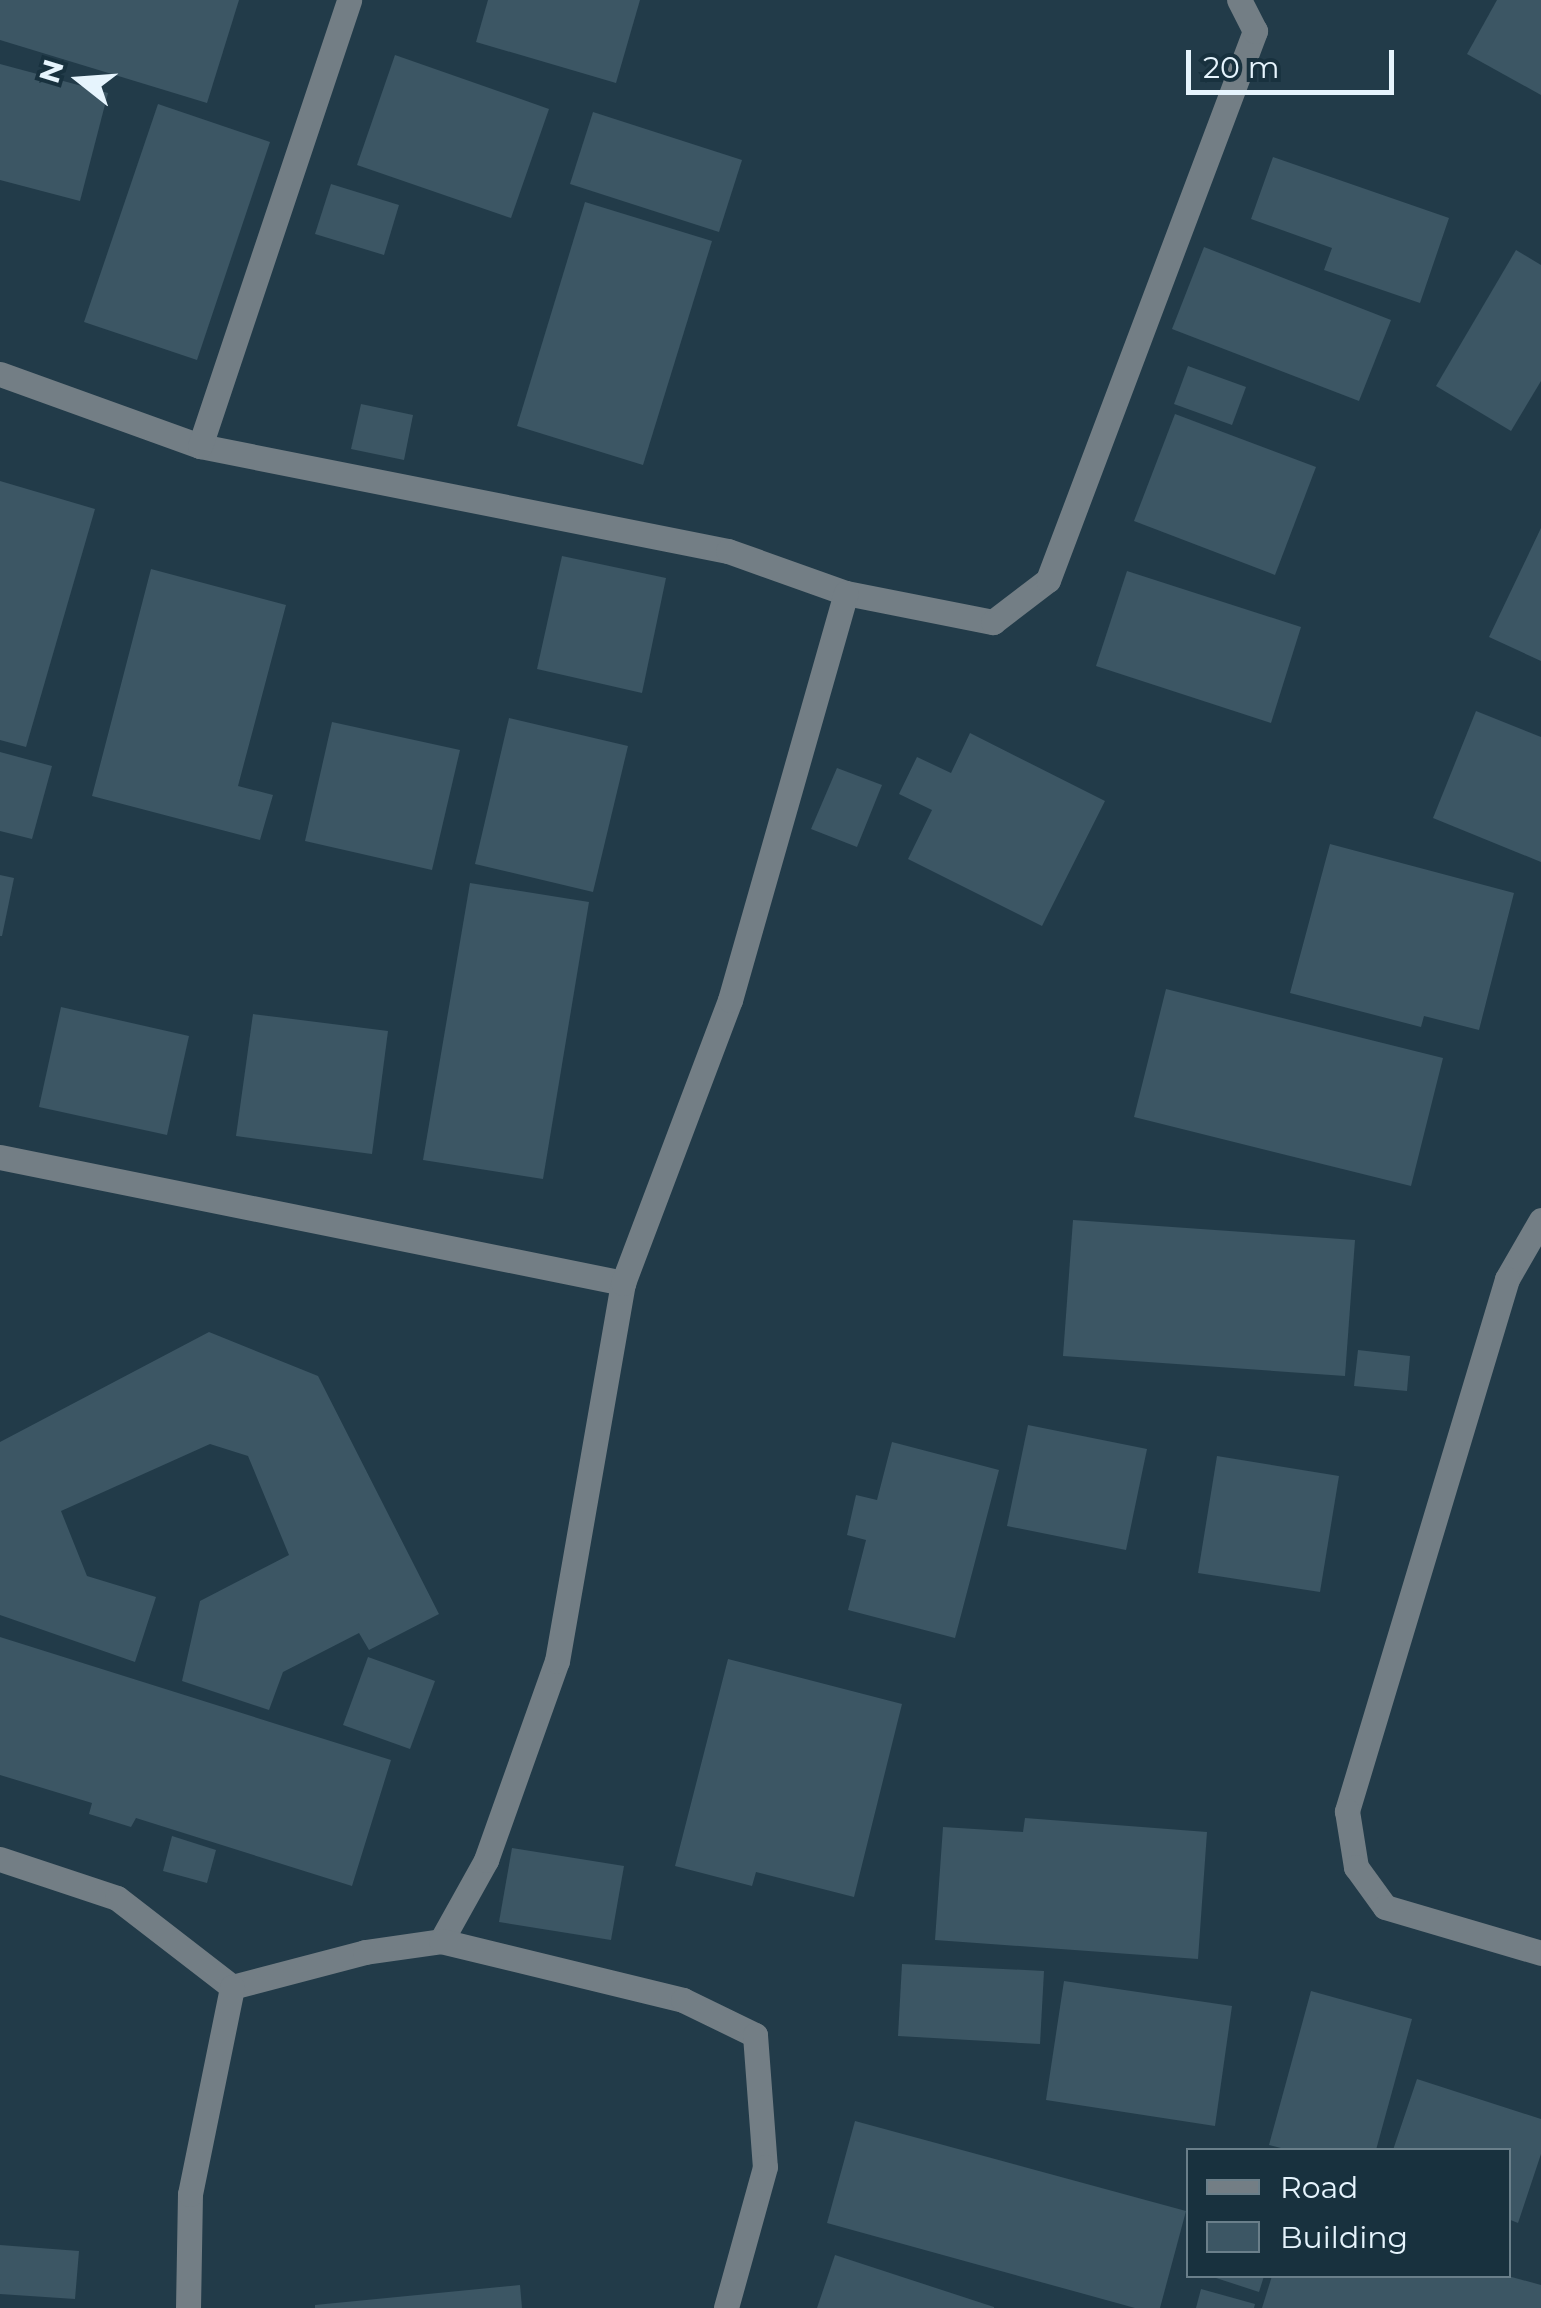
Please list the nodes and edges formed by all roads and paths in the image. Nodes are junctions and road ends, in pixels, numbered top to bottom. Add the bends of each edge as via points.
1 (348, 0) edge
2 (1240, 0) edge
3 (0, 374) edge
4 (200, 446) junction
5 (846, 593) junction
6 (0, 1157) edge
7 (1541, 1220) edge
8 (623, 1283) junction
9 (0, 1859) edge
10 (441, 1941) junction
11 (1541, 1953) edge
12 (232, 1987) junction
13 (188, 2308) edge
14 (726, 2308) edge

1 - 4 street
2 - 5 street via 1255,30 1048,580 993,622
3 - 4 street
4 - 5 street via 728,551
5 - 8 street via 730,1000
6 - 8 street
7 - 11 street via 1507,1280 1347,1811 1356,1867 1385,1907
8 - 10 street via 557,1660 486,1860
9 - 12 street via 117,1898
10 - 12 street via 366,1952
10 - 14 street via 683,2000 755,2035 766,2167
12 - 13 street via 190,2194

